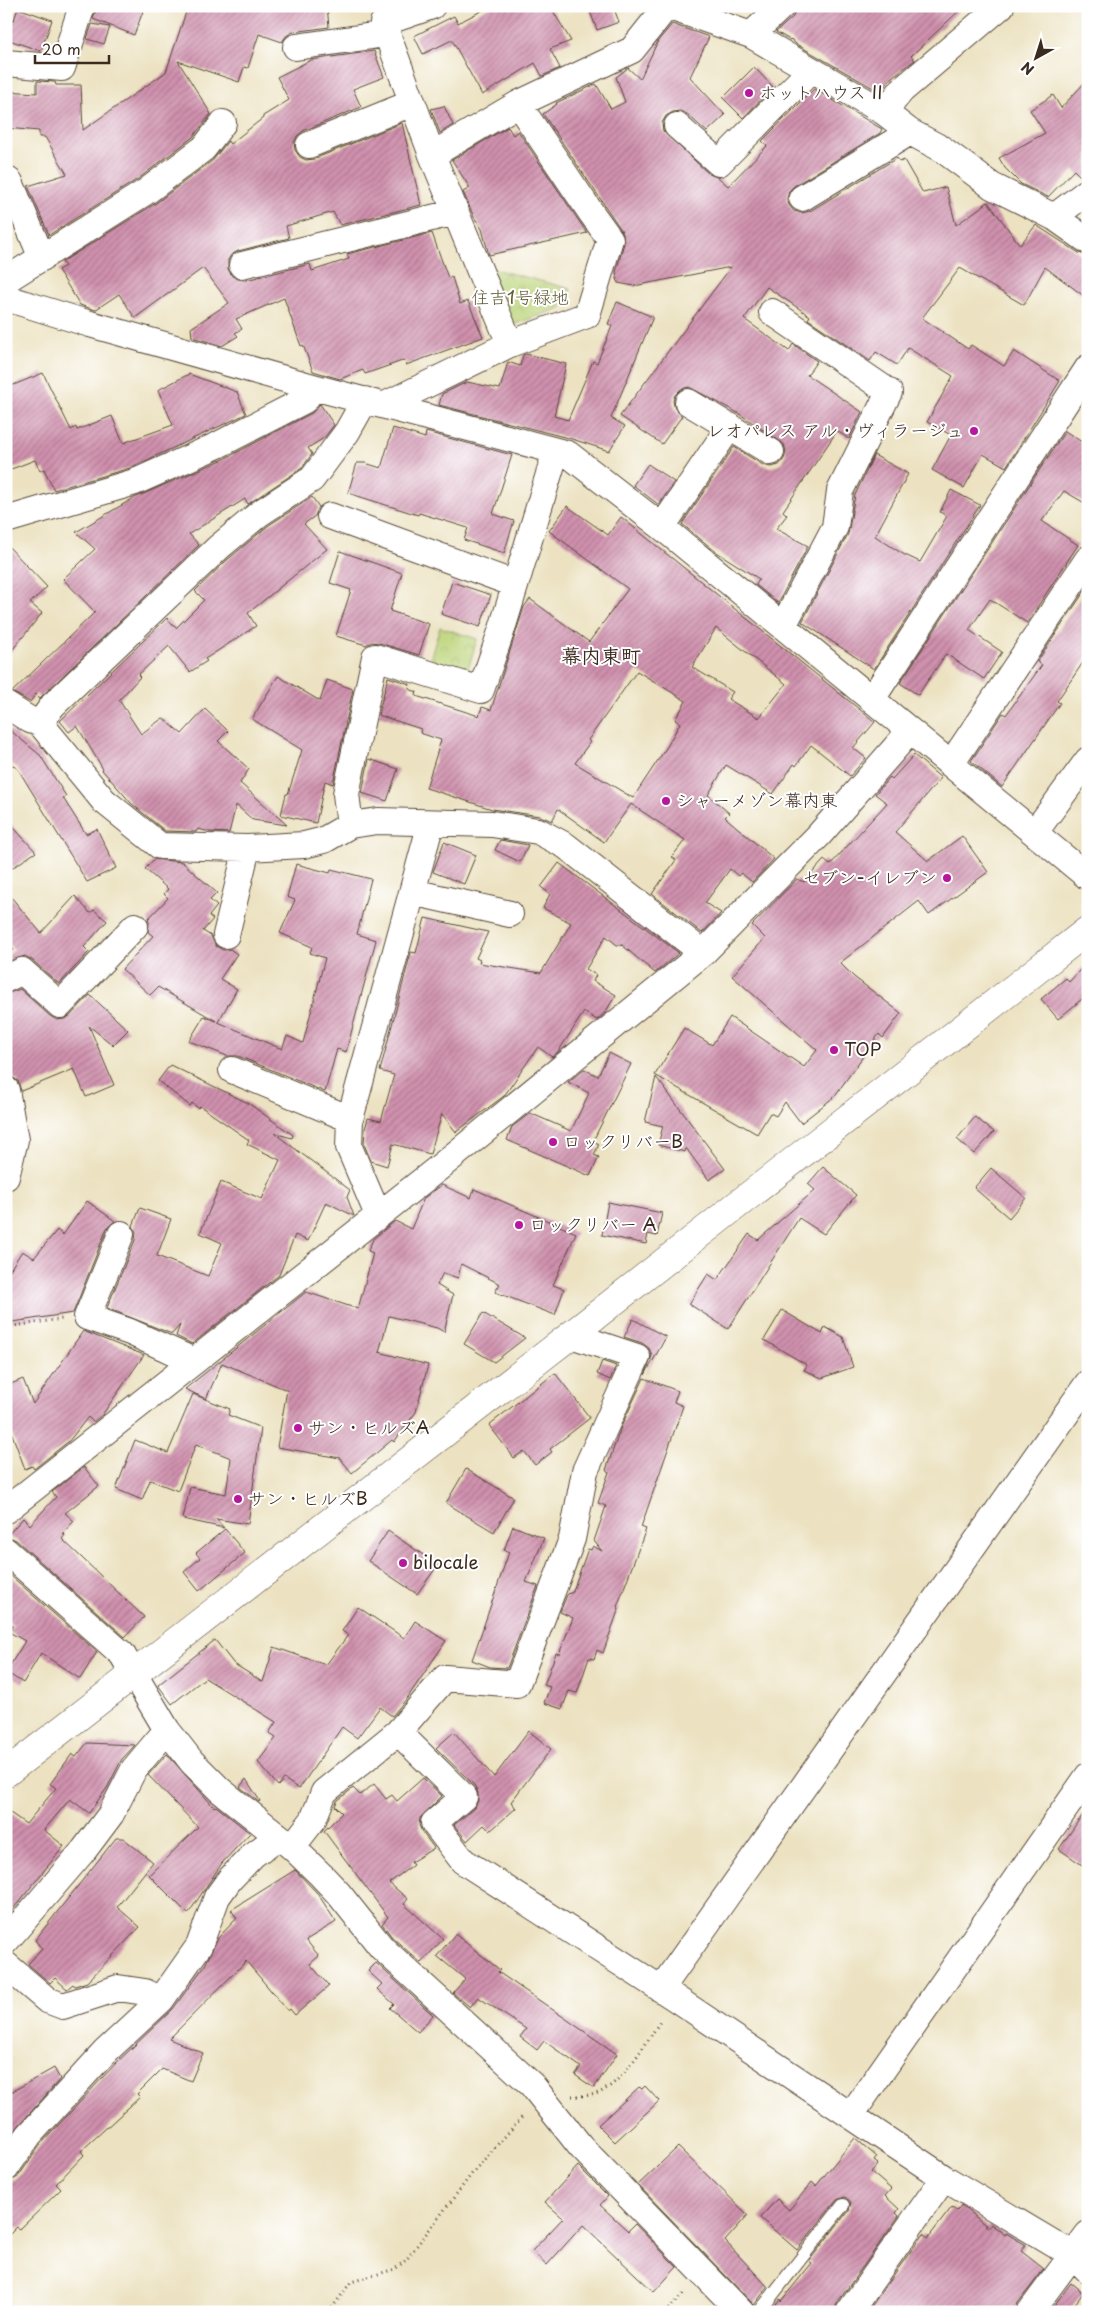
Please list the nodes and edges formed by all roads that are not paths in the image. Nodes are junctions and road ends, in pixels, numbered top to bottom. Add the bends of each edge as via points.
1 (82, 6) edge
2 (432, 6) edge
3 (667, 6) edge
4 (782, 6) edge
5 (1001, 6) edge
6 (386, 34) junction
7 (750, 35) junction
8 (296, 47) dead end
9 (6, 63) edge
10 (811, 70) junction
11 (412, 103) junction
12 (518, 104) junction
13 (884, 112) junction
14 (223, 123) dead end
15 (677, 126) dead end
16 (910, 132) junction
17 (309, 145) dead end
18 (432, 155) junction
19 (6, 179) edge
20 (1088, 191) edge
21 (802, 198) dead end
22 (456, 212) junction
23 (1054, 217) junction
24 (1088, 241) edge
25 (42, 258) junction
26 (242, 265) dead end
27 (6, 280) edge
28 (6, 298) edge
29 (772, 312) dead end
30 (510, 344) junction
31 (1088, 368) edge
32 (313, 387) junction
33 (688, 402) dead end
34 (375, 403) junction
35 (730, 426) junction
36 (556, 450) junction
37 (771, 452) dead end
38 (330, 516) dead end
39 (6, 520) edge
40 (662, 527) junction
41 (1088, 559) edge
42 (516, 584) junction
43 (783, 626) junction
44 (872, 699) junction
45 (6, 704) edge
46 (40, 723) junction
47 (910, 731) junction
48 (1088, 760) edge
49 (951, 764) junction
50 (431, 823) junction
51 (350, 825) junction
52 (1035, 832) junction
53 (247, 848) junction
54 (1088, 877) edge
55 (412, 892) junction
56 (510, 914) dead end
57 (135, 926) dead end
58 (1088, 930) edge
59 (226, 935) dead end
60 (703, 952) junction
61 (6, 979) edge
62 (232, 1070) dead end
63 (6, 1090) edge
64 (350, 1119) junction
65 (6, 1178) edge
66 (378, 1215) junction
67 (121, 1234) dead end
68 (571, 1335) junction
69 (194, 1361) junction
70 (1088, 1383) edge
71 (6, 1510) edge
72 (6, 1551) edge
73 (133, 1674) junction
74 (167, 1730) junction
75 (398, 1732) junction
76 (6, 1773) edge
77 (1088, 1776) edge
78 (285, 1842) junction
79 (6, 1941) edge
80 (6, 1965) edge
81 (668, 1994) junction
82 (161, 2000) junction
83 (851, 2115) junction
84 (6, 2168) edge
85 (944, 2178) junction
86 (843, 2205) dead end
87 (1083, 2253) edge
88 (741, 2312) edge
89 (759, 2312) edge
90 (849, 2312) edge
91 (1030, 2312) edge

1 - 9 street via 62,68
2 - 6 street via 383,23
3 - 7 street
3 - 12 street via 632,50
4 - 7 street
5 - 13 street via 902,90
6 - 8 street
6 - 11 street
7 - 10 street
10 - 13 street
10 - 15 street via 718,163
11 - 17 street
11 - 18 street
12 - 18 street
12 - 30 street via 610,239 587,315
13 - 16 street
14 - 25 street via 204,148 147,191
16 - 21 street
16 - 23 street via 942,149 992,186
18 - 22 street
19 - 25 street
20 - 23 street
22 - 26 street
22 - 30 street
23 - 24 street
25 - 27 street
28 - 32 street
29 - 43 street via 889,392 840,491 835,527
30 - 34 street
31 - 44 street
32 - 34 street
32 - 39 street via 305,400 218,445 135,482
33 - 35 street
34 - 36 street
34 - 46 street via 347,432 312,479 219,547 53,704
35 - 37 street
35 - 40 street
36 - 40 street via 568,454
36 - 42 street
38 - 42 street
40 - 43 street
41 - 49 street
42 - 51 street via 481,690 375,657 346,794
43 - 44 street
44 - 47 street
45 - 46 street
46 - 53 street via 104,801 160,846
47 - 49 street
47 - 60 street via 819,835
48 - 52 street
49 - 52 street
50 - 51 street via 378,821
50 - 55 street
50 - 60 street via 492,824 538,831 566,846
51 - 53 street via 324,840 304,845
52 - 54 street
53 - 59 street
55 - 56 street
55 - 64 street
57 - 61 street via 60,1005 22,971
58 - 68 street
60 - 66 street
62 - 64 street
63 - 65 street via 15,1140
64 - 66 street via 349,1147
66 - 69 street
67 - 69 street via 87,1318 130,1332
68 - 73 street
68 - 75 street via 637,1357 585,1470 572,1539 517,1684 445,1678
69 - 71 street
70 - 81 street
72 - 73 street via 122,1654
73 - 74 street
73 - 76 street
74 - 78 street via 220,1790
74 - 79 street via 134,1769 111,1814 84,1850
75 - 78 street via 324,1792 313,1820
75 - 81 street via 464,1796 434,1823 462,1861
77 - 83 street
78 - 82 street via 253,1855 230,1879 217,1897 199,1946
78 - 88 street via 340,1894 382,1948 532,2085 581,2147
80 - 82 street via 47,2000 63,2006 118,1988 144,1992
81 - 83 street
82 - 84 street via 106,2052 29,2134
83 - 85 street
85 - 87 street
85 - 90 street
86 - 89 lane
87 - 91 street

